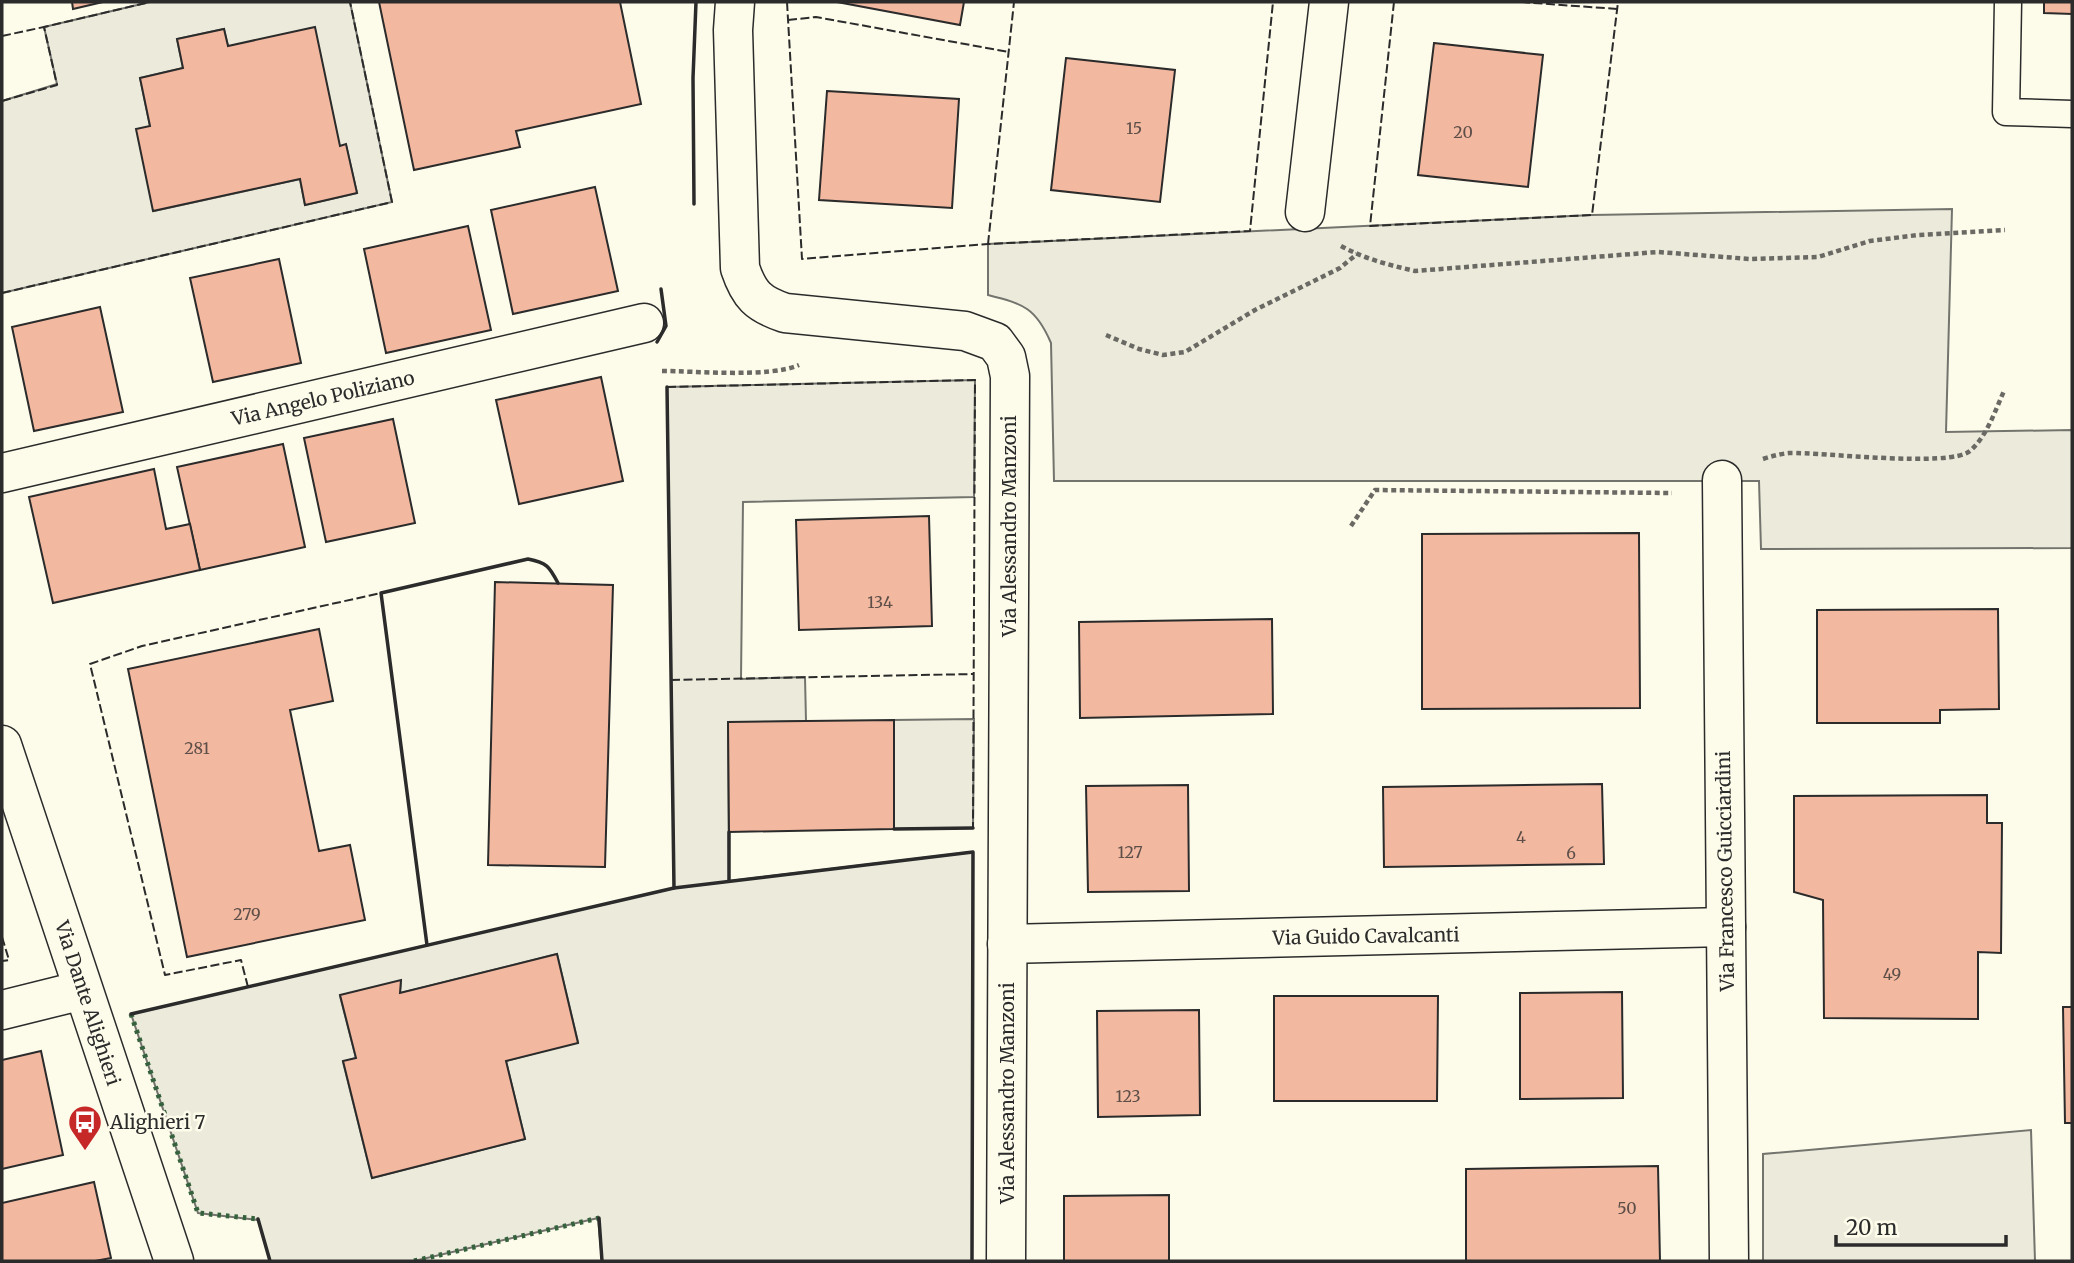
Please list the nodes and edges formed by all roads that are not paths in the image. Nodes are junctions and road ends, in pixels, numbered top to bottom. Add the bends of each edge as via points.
1 (735, 2) edge
2 (1329, 2) edge
3 (2008, 2) edge
4 (2072, 114) edge
5 (1305, 212) road end
6 (644, 323) dead end
7 (2, 473) edge
8 (1722, 487) road end
9 (2, 745) edge
10 (1726, 927) junction
11 (1007, 944) junction
12 (83, 990) junction
13 (2, 1010) edge
14 (174, 1261) edge
15 (1006, 1261) edge
16 (1729, 1261) edge

1 - 11 street, Via Alessandro Manzoni via 740,268 746,285 757,299 785,313 965,331 995,342 1006,357 1010,376
2 - 5 street
3 - 4 lane via 2006,112
6 - 7 street, Via Angelo Poliziano
8 - 10 street, Via Francesco Guicciardini
9 - 12 street, Via Dante Alighieri
10 - 11 street, Via Guido Cavalcanti
10 - 16 street, Via Francesco Guicciardini
11 - 15 street, Via Alessandro Manzoni
12 - 13 street
12 - 14 street, Via Dante Alighieri

